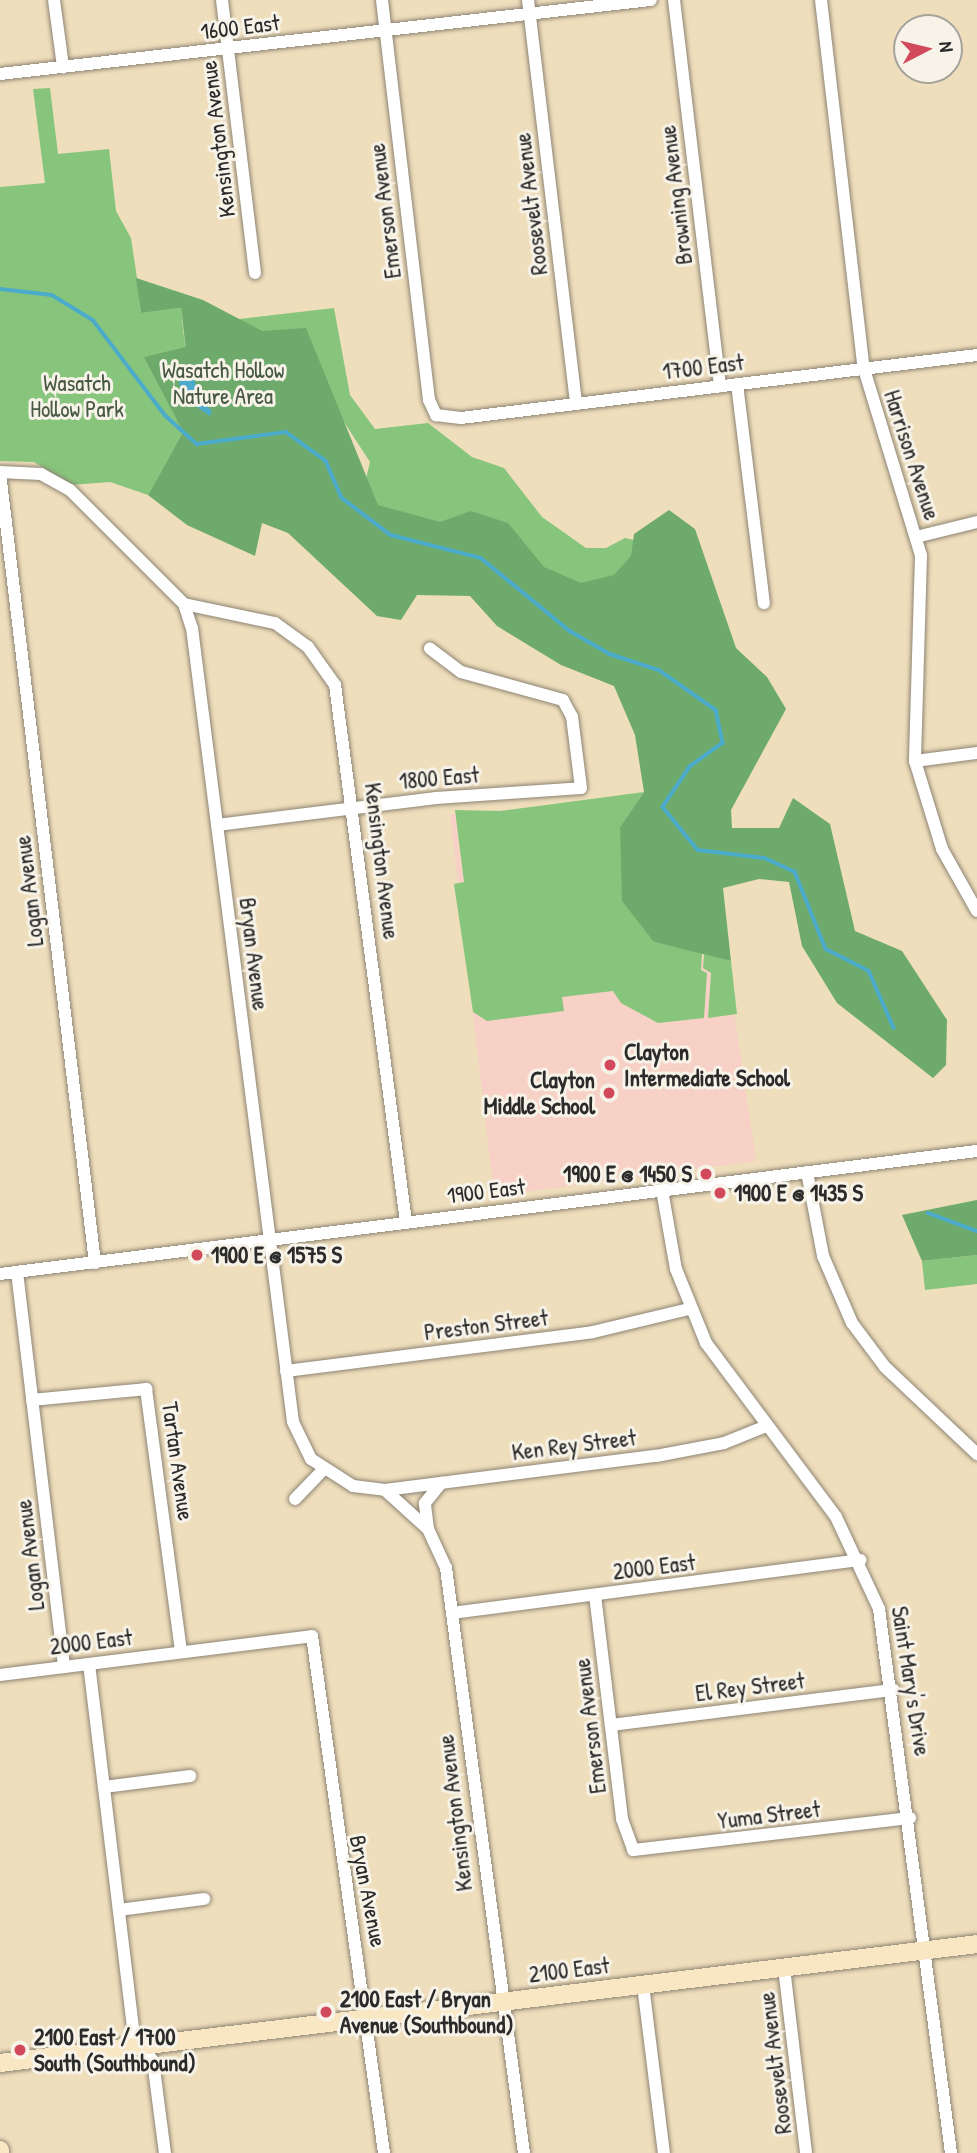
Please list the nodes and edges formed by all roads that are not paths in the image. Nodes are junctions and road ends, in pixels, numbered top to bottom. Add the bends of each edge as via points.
1 (54, 0) edge
2 (222, 0) edge
3 (382, 0) edge
4 (528, 0) edge
5 (651, 0) edge
6 (674, 0) edge
7 (821, 0) edge
8 (530, 14) junction
9 (386, 30) junction
10 (228, 49) junction
11 (62, 66) junction
12 (0, 74) edge
13 (255, 273) dead end
14 (977, 355) edge
15 (864, 369) junction
16 (737, 384) junction
17 (720, 386) junction
18 (576, 403) junction
19 (436, 415) joint
20 (0, 472) edge
21 (977, 522) edge
22 (916, 537) junction
23 (764, 603) dead end
24 (184, 604) junction
25 (430, 649) dead end
26 (977, 753) edge
27 (915, 761) junction
28 (354, 808) junction
29 (217, 825) junction
30 (977, 911) edge
31 (977, 1151) edge
32 (807, 1172) junction
33 (662, 1190) junction
34 (406, 1222) junction
35 (270, 1240) junction
36 (95, 1262) junction
37 (17, 1272) junction
38 (0, 1275) edge
39 (689, 1308) junction
40 (286, 1371) junction
41 (32, 1400) junction
42 (764, 1427) junction
43 (977, 1454) edge
44 (322, 1471) junction
45 (442, 1483) junction
46 (385, 1490) junction
47 (295, 1499) dead end
48 (428, 1529) junction
49 (861, 1560) junction
50 (595, 1595) junction
51 (452, 1613) junction
52 (312, 1636) joint
53 (181, 1652) junction
54 (89, 1664) junction
55 (64, 1667) junction
56 (0, 1675) edge
57 (894, 1690) junction
58 (611, 1725) junction
59 (190, 1776) dead end
60 (104, 1787) junction
61 (910, 1818) junction
62 (633, 1850) joint
63 (204, 1899) dead end
64 (119, 1910) junction
65 (977, 1944) edge
66 (926, 1950) junction
67 (785, 1968) junction
68 (643, 1985) junction
69 (502, 2003) junction
70 (368, 2019) junction
71 (144, 2047) junction
72 (0, 2063) edge
73 (165, 2153) edge
74 (384, 2153) edge
75 (524, 2153) edge
76 (664, 2153) edge
77 (807, 2153) edge
78 (951, 2153) edge

1 - 11 street
2 - 10 street, Kensington Avenue
3 - 9 street, Emerson Avenue
4 - 8 street, Roosevelt Avenue
5 - 8 street, 1600 East
6 - 17 street, Browning Avenue
7 - 15 street, Harrison Avenue
8 - 9 street, 1600 East
8 - 18 street, Roosevelt Avenue
9 - 10 street, 1600 East
9 - 19 street, Emerson Avenue via 429,400
10 - 11 street, 1600 East
10 - 13 street, Kensington Avenue
11 - 12 street, 1600 East
14 - 15 street, 1700 East
15 - 16 street, 1700 East
15 - 22 street, Harrison Avenue
16 - 17 street, 1700 East
16 - 23 street
17 - 18 street, 1700 East
18 - 19 street, 1700 East via 449,419
20 - 24 street, Bryan Avenue via 41,474 70,490
20 - 36 street, Logan Avenue
21 - 22 street
22 - 27 street, Harrison Avenue via 922,572
24 - 28 street, Kensington Avenue via 275,623 322,663 343,716
24 - 29 street, Bryan Avenue via 192,628
25 - 28 street, 1800 East via 461,672 563,700 572,717 581,788
26 - 27 street
27 - 30 street, Harrison Avenue via 942,849
28 - 29 street, 1800 East
28 - 34 street, Kensington Avenue
29 - 35 street, Bryan Avenue
31 - 32 street, 1900 East
32 - 33 street, 1900 East
32 - 43 street via 823,1256 852,1323 885,1367
33 - 34 street, 1900 East
33 - 39 street, Saint Mary's Drive
34 - 35 street, 1900 East
35 - 36 street, 1900 East
35 - 40 street, Bryan Avenue
36 - 37 street, 1900 East
37 - 38 street, 1900 East
37 - 41 street, Logan Avenue
39 - 40 street, Preston Street via 593,1332
39 - 42 street, Saint Mary's Drive via 720,1367
40 - 44 street, Bryan Avenue via 293,1422
41 - 53 street, Tartan Avenue via 146,1389
41 - 55 street, Logan Avenue
42 - 45 street, Ken Rey Street via 679,1452
42 - 49 street, Saint Mary's Drive via 836,1517
44 - 46 street via 353,1486
44 - 47 street
45 - 46 street, Ken Rey Street
45 - 48 street via 425,1503
46 - 48 street, Kensington Avenue
48 - 51 street, Kensington Avenue via 446,1568
49 - 50 street, 2000 East
49 - 57 street, Saint Mary's Drive via 879,1609
50 - 51 street, 2000 East
50 - 58 street, Emerson Avenue
51 - 69 street, Kensington Avenue
52 - 53 street, 2000 East
52 - 70 street, Bryan Avenue via 339,1863 356,1921
53 - 54 street, 2000 East
54 - 55 street, 2000 East
54 - 60 street
55 - 56 street, 2000 East
57 - 58 street, El Rey Street
57 - 61 street, Saint Mary's Drive
58 - 62 street, Emerson Avenue via 622,1819
59 - 60 street
60 - 64 street
61 - 62 street, Yuma Street
61 - 66 street, Saint Mary's Drive
63 - 64 street
64 - 71 street via 134,2035
65 - 66 street, 2100 East
66 - 67 street, 2100 East
66 - 78 street, Saint Mary's Drive
67 - 68 street, 2100 East
67 - 77 street, Roosevelt Avenue
68 - 69 street, 2100 East
68 - 76 street
69 - 70 street, 2100 East
69 - 75 street, Kensington Avenue
70 - 71 street, 2100 East
70 - 74 street, Bryan Avenue
71 - 72 street, 2100 East
71 - 73 street via 153,2061

